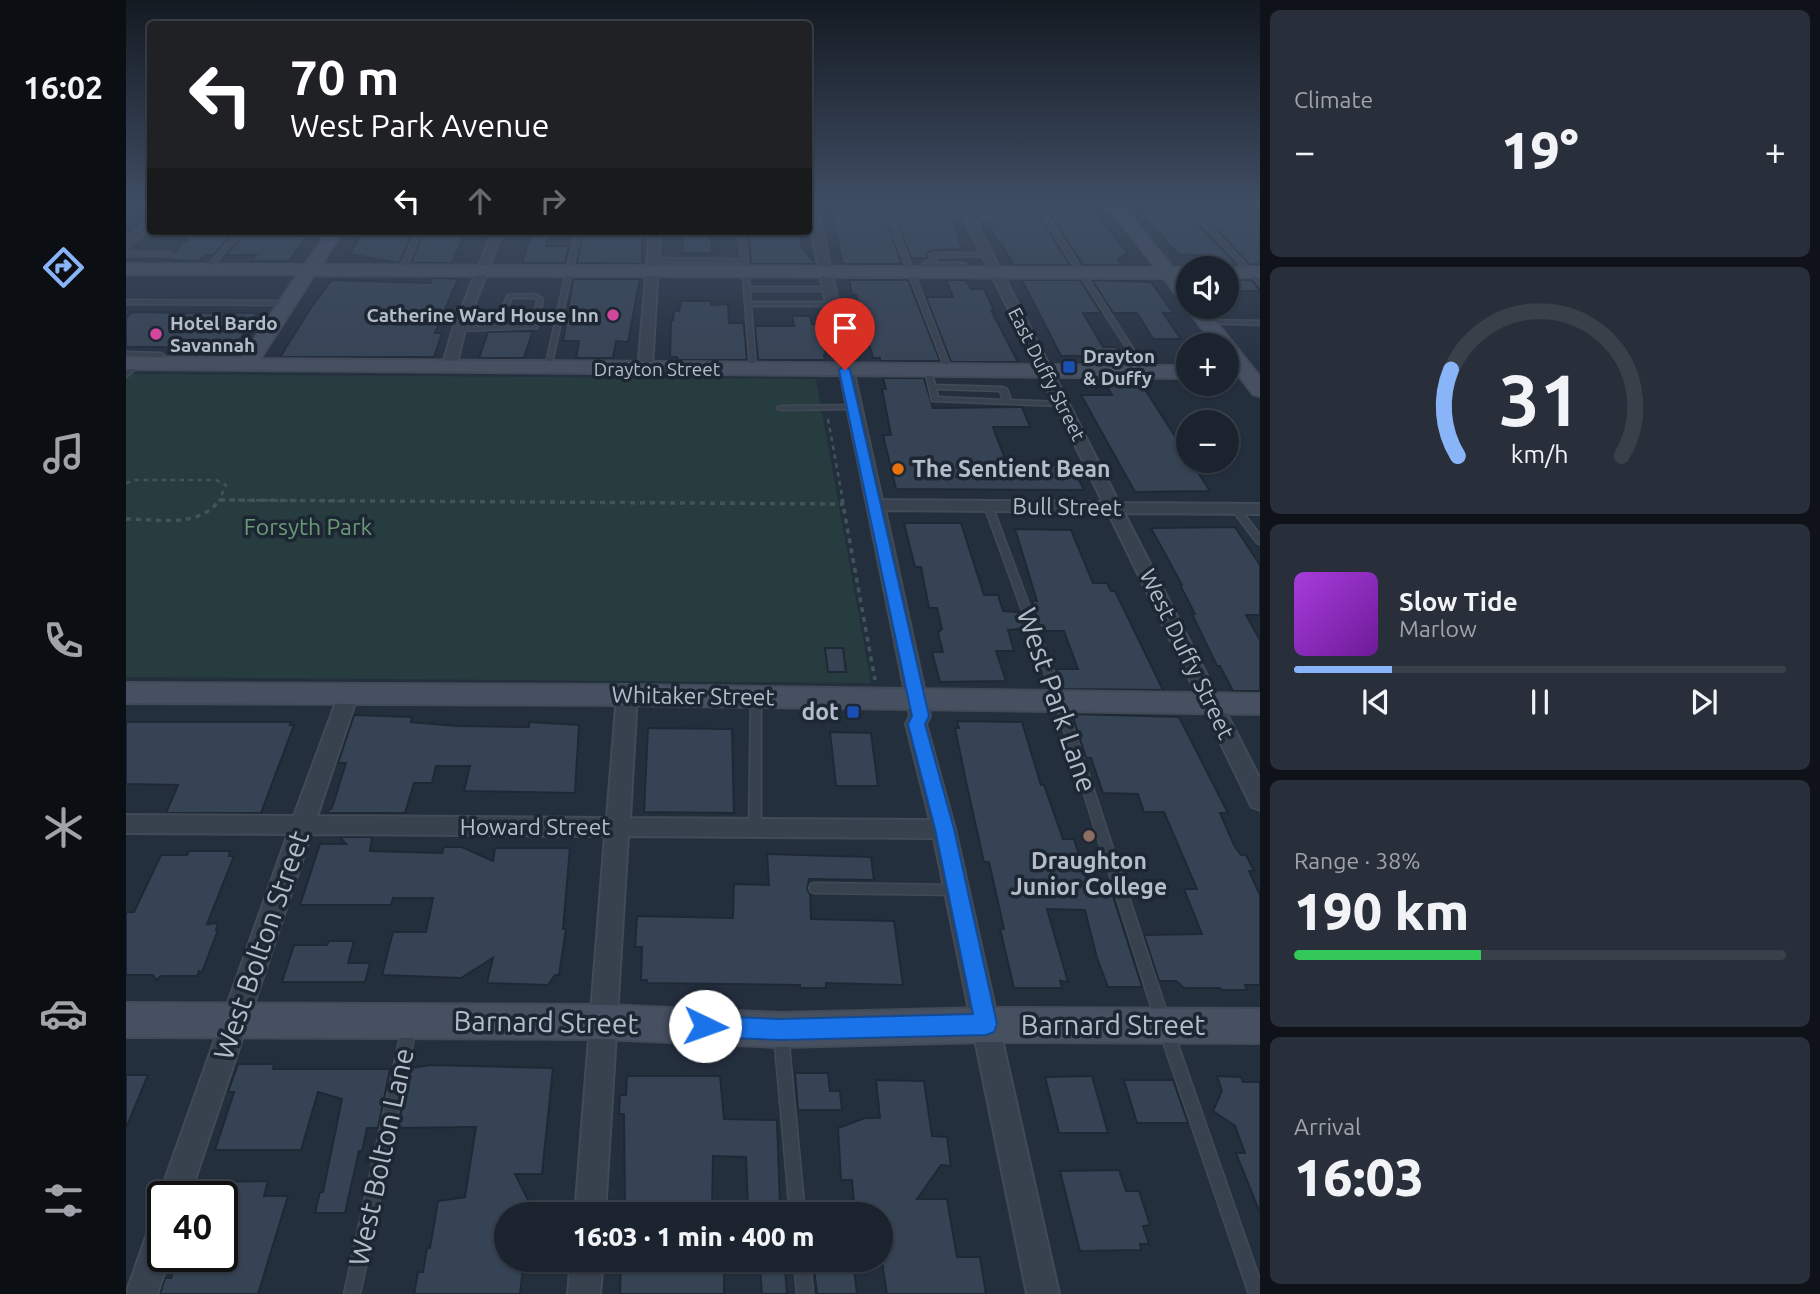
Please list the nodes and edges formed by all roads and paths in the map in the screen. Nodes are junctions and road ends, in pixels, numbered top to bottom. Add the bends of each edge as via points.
1 (214, 262) edge
2 (315, 262) edge
3 (405, 262) edge
4 (487, 262) edge
5 (571, 262) edge
6 (745, 262) edge
7 (823, 262) edge
8 (906, 262) edge
9 (928, 262) edge
10 (963, 262) edge
11 (990, 262) edge
12 (1075, 262) edge
13 (1159, 262) edge
14 (1244, 262) edge
15 (652, 265) junction
16 (745, 266) junction
17 (928, 268) junction
18 (966, 268) junction
19 (126, 269) edge
20 (208, 269) junction
21 (310, 270) junction
22 (402, 270) junction
23 (484, 270) junction
24 (569, 271) junction
25 (825, 271) junction
26 (909, 271) junction
27 (995, 272) junction
28 (1081, 272) junction
29 (1168, 274) junction
30 (1176, 274) edge
31 (1239, 274) edge
32 (1257, 276) edge
33 (1176, 284) edge
34 (747, 289) junction
35 (829, 289) junction
36 (126, 302) edge
37 (288, 303) junction
38 (748, 304) junction
39 (832, 304) junction
40 (1205, 319) edge
41 (1207, 322) junction
42 (1260, 323) edge
43 (496, 327) junction
44 (459, 329) junction
45 (1216, 333) edge
46 (134, 364) edge
47 (247, 365) junction
48 (449, 367) junction
49 (548, 368) junction
50 (645, 369) junction
51 (752, 369) junction
52 (845, 370) junction
53 (949, 371) junction
54 (1046, 371) junction
55 (1145, 372) junction
56 (1176, 372) edge
57 (1244, 373) edge
58 (930, 379) junction
59 (1260, 390) edge
60 (1062, 404) junction
61 (853, 407) junction
62 (781, 408) dead end
63 (126, 483) edge
64 (220, 500) junction
65 (874, 500) junction
66 (988, 505) junction
67 (1114, 508) junction
68 (1236, 509) junction
69 (1260, 509) edge
70 (126, 519) edge
71 (1260, 541) edge
72 (876, 686) dead end
73 (126, 692) edge
74 (348, 694) junction
75 (627, 695) junction
76 (756, 698) junction
77 (917, 701) junction
78 (1060, 702) junction
79 (1211, 704) junction
80 (1260, 704) edge
81 (1260, 801) edge
82 (126, 824) edge
83 (303, 825) junction
84 (618, 827) junction
85 (755, 828) junction
86 (944, 829) junction
87 (815, 888) dead end
88 (957, 890) junction
89 (236, 1019) junction
90 (126, 1020) edge
91 (411, 1020) junction
92 (604, 1022) junction
93 (986, 1024) junction
94 (1164, 1026) junction
95 (1260, 1026) edge
96 (781, 1030) junction
97 (180, 1181) edge
98 (591, 1202) edge
99 (796, 1202) edge
100 (149, 1272) edge
101 (586, 1272) edge
102 (803, 1272) edge
103 (141, 1294) edge
104 (352, 1294) edge
105 (584, 1294) edge
106 (805, 1294) edge
107 (1043, 1294) edge
108 (1257, 1294) edge

1 - 20 lane
2 - 21 main road
3 - 22 lane
4 - 23 street
5 - 24 lane
6 - 16 lane
7 - 25 street
8 - 26 lane
9 - 17 lane
10 - 18 lane
11 - 27 street, East Duffy Street
12 - 28 lane
13 - 29 main road
14 - 32 lane
15 - 16 street
15 - 24 street
15 - 50 street
16 - 25 street
16 - 34 lane
17 - 18 street
17 - 26 street
18 - 27 street
19 - 20 street
20 - 21 street
21 - 22 street
21 - 37 main road
22 - 23 street
23 - 24 street
23 - 44 street
24 - 49 lane
25 - 26 street
25 - 35 street
26 - 53 lane
27 - 28 street
27 - 54 street, East Duffy Street
28 - 29 street
28 - 55 lane
29 - 30 street
29 - 33 main road
31 - 32 street
34 - 35 lane
34 - 38 lane
35 - 39 street
36 - 37 lane
37 - 47 main road
38 - 39 lane
38 - 51 lane
39 - 52 street
40 - 41 street
41 - 42 lane
41 - 45 street
43 - 43 lane via 535,327 540,299 510,296
43 - 44 lane
44 - 48 street
46 - 47 street, Drayton Street
47 - 48 street, Drayton Street
48 - 49 street, Drayton Street
49 - 50 street, Drayton Street
50 - 51 street, Drayton Street
51 - 52 street, Drayton Street
52 - 58 street, Drayton Street
52 - 61 street
53 - 54 main road, Drayton Street
53 - 58 street, Drayton Street
54 - 55 main road, Drayton Street
54 - 60 street, East Duffy Street
55 - 56 main road, Drayton Street
57 - 59 street
58 - 60 lane via 935,399
60 - 67 street, East Duffy Street
61 - 62 lane
61 - 65 street
63 - 64 path via 216,480 226,485
64 - 70 path via 208,514 192,519
64 - 72 path via 844,502
65 - 66 street, Bull Street
65 - 77 street
66 - 67 street, Bull Street
66 - 78 lane, West Park Lane
67 - 68 street, Bull Street
67 - 79 street, West Duffy Street
68 - 69 street, Bull Street
68 - 71 lane
73 - 74 street, Whitaker Street
74 - 75 street, Whitaker Street
74 - 83 street, West Bolton Street
75 - 76 street, Whitaker Street
75 - 84 street
76 - 77 street, Whitaker Street
76 - 85 lane
77 - 78 street, Whitaker Street
77 - 86 street via 920,716 916,724
78 - 79 street, Whitaker Street
78 - 94 lane, West Park Lane
79 - 80 street, Whitaker Street
79 - 81 street, West Duffy Street
82 - 83 street, Howard Street
83 - 84 street, Howard Street
83 - 89 street, West Bolton Street
84 - 85 street, Howard Street
84 - 92 street
85 - 86 street, Howard Street
86 - 88 street
87 - 88 lane
88 - 93 street
89 - 90 street, Barnard Street
89 - 91 street, Barnard Street
89 - 97 street, West Bolton Street
91 - 92 street, Barnard Street
91 - 104 lane, West Bolton Lane
92 - 96 street, Barnard Street
92 - 98 street
93 - 94 street, Barnard Street
93 - 96 street, Barnard Street
93 - 107 street
94 - 95 street, Barnard Street
94 - 108 lane, West Park Lane
96 - 99 lane
100 - 103 street
101 - 105 street
102 - 106 lane

